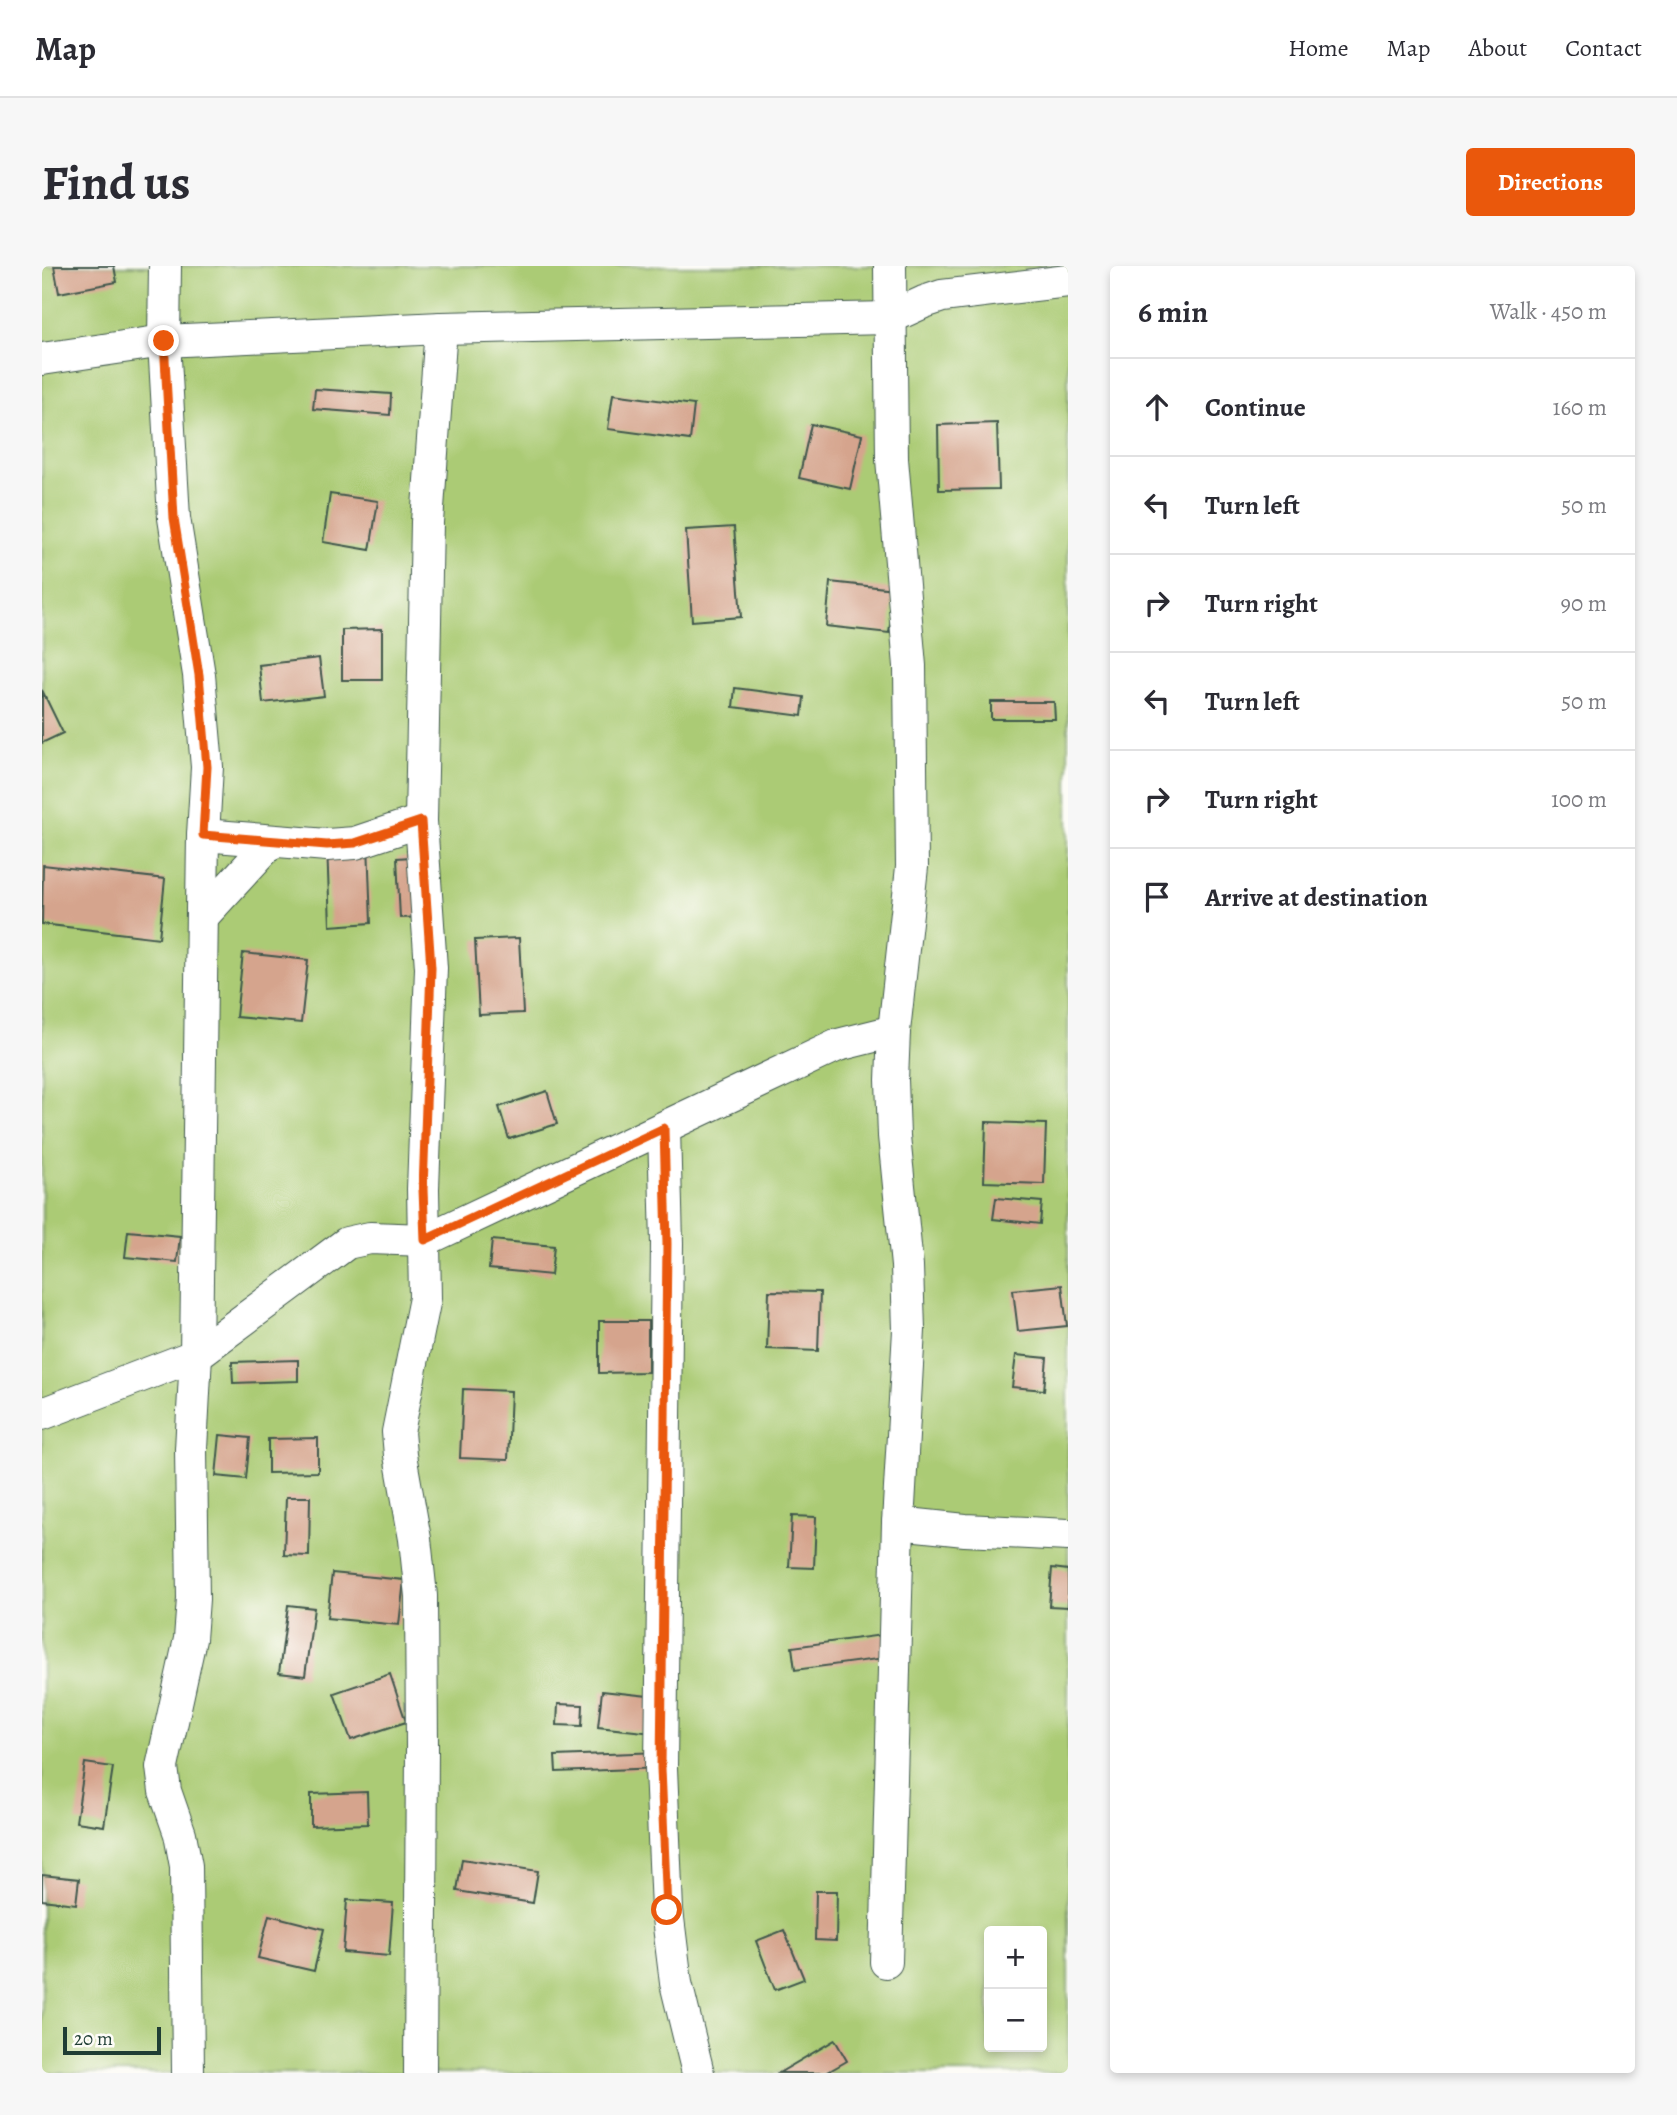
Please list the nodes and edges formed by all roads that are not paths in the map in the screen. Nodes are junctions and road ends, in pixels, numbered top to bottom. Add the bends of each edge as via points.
1 (165, 266) edge
2 (890, 266) edge
3 (1068, 281) edge
4 (889, 318) junction
5 (441, 328) junction
6 (164, 341) junction
7 (42, 359) edge
8 (421, 821) junction
9 (203, 835) junction
10 (272, 841) junction
11 (202, 918) junction
12 (894, 1031) junction
13 (664, 1128) junction
14 (425, 1240) junction
15 (196, 1355) junction
16 (42, 1414) edge
17 (898, 1523) junction
18 (1068, 1535) edge
19 (886, 1962) dead end
20 (188, 2073) edge
21 (420, 2073) edge
22 (698, 2073) edge

1 - 6 street
2 - 4 street
3 - 4 street via 943,296
4 - 5 street
4 - 12 street via 895,514 910,666 912,867
5 - 6 street
5 - 8 street via 427,522
6 - 7 street
6 - 9 street via 174,518 199,675 207,767
8 - 10 street via 355,843
8 - 14 street via 431,968
9 - 10 street
9 - 11 street
10 - 11 street
11 - 15 street
12 - 13 street via 838,1045
12 - 17 street via 894,1136 909,1330
13 - 14 street
13 - 22 street via 667,1244 661,1768 674,1971
14 - 15 street via 370,1238 347,1244
14 - 21 street via 425,1298 398,1432 421,1596
15 - 16 street
15 - 20 street via 191,1639 162,1767 186,1866
17 - 18 street
17 - 19 street

